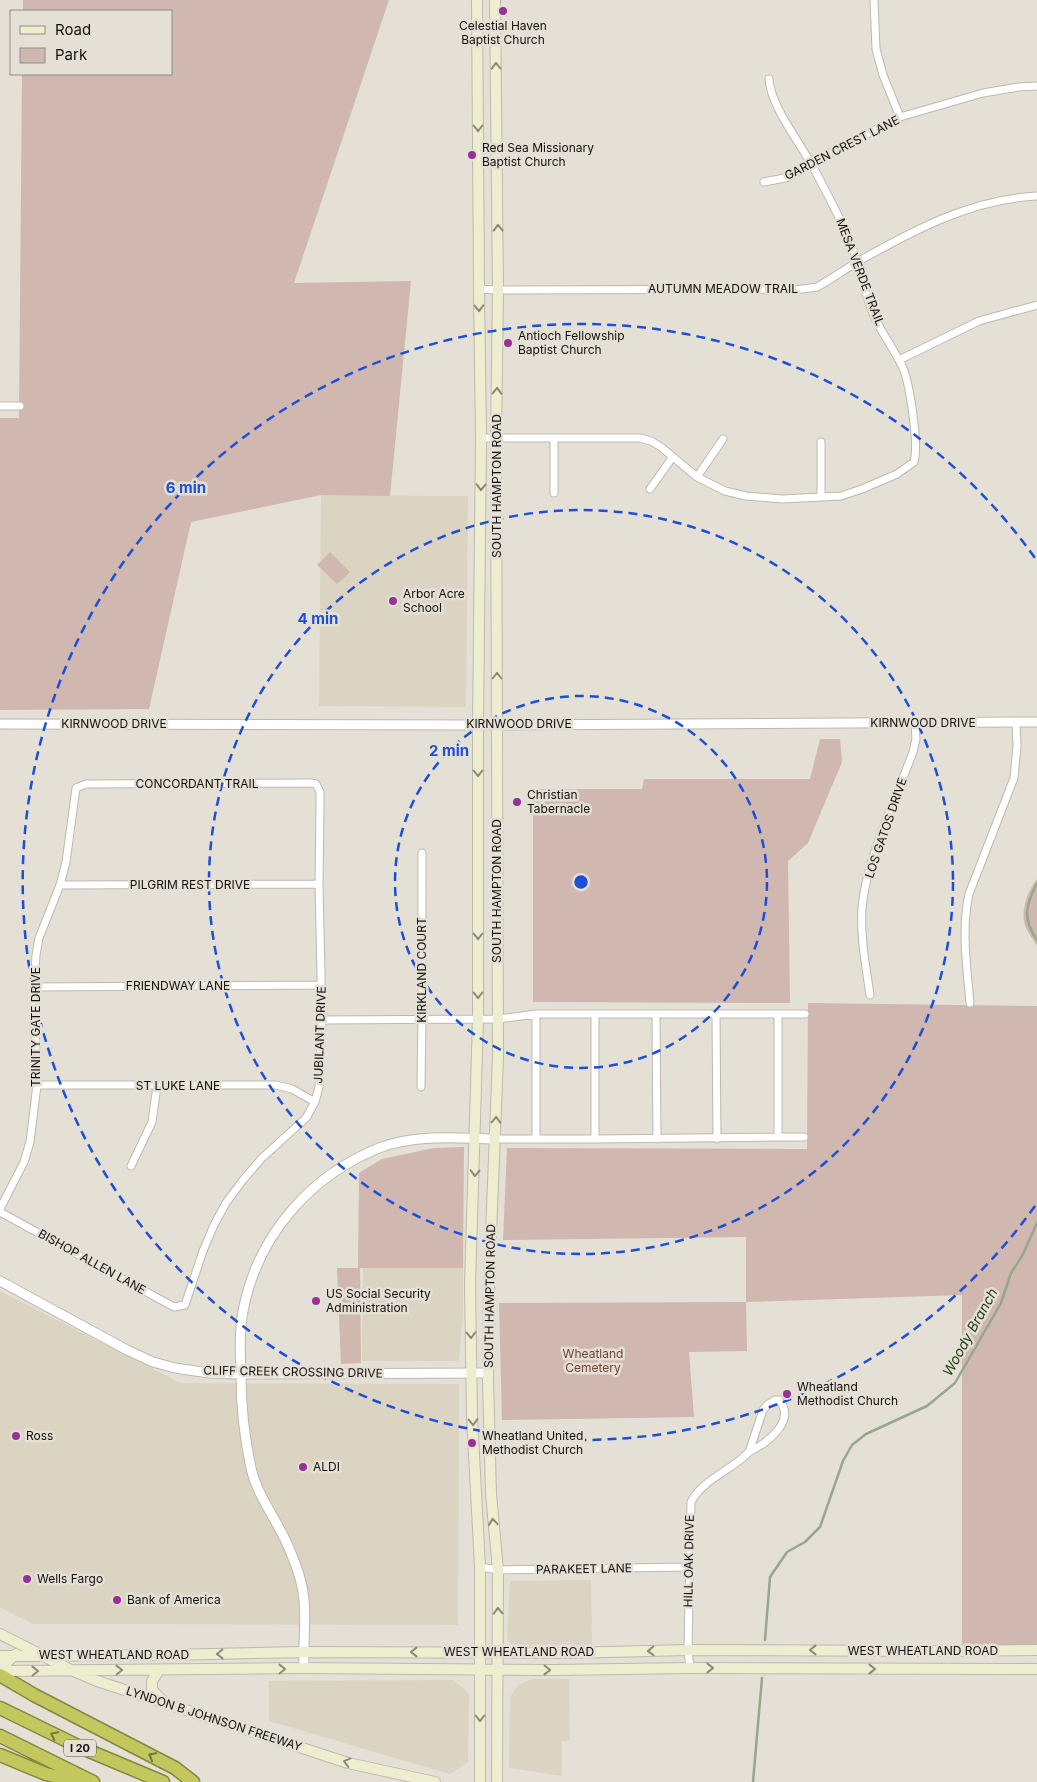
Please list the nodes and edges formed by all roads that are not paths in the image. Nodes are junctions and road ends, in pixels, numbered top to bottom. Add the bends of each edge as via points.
1 (874, 0) edge
2 (477, 5) edge
3 (495, 5) edge
4 (769, 79) dead end
5 (1037, 86) edge
6 (478, 90) junction
7 (496, 90) junction
8 (900, 117) junction
9 (811, 163) junction
10 (764, 182) dead end
11 (1037, 196) edge
12 (858, 262) junction
13 (479, 289) junction
14 (498, 290) junction
15 (1037, 305) edge
16 (899, 360) junction
17 (0, 406) edge
18 (20, 406) dead end
19 (482, 438) junction
20 (496, 438) junction
21 (554, 438) junction
22 (723, 440) dead end
23 (821, 442) dead end
24 (672, 458) junction
25 (697, 477) junction
26 (650, 489) dead end
27 (554, 493) dead end
28 (821, 497) junction
29 (1016, 722) junction
30 (1037, 722) edge
31 (916, 723) junction
32 (0, 724) edge
33 (478, 724) junction
34 (497, 724) junction
35 (316, 784) joint
36 (79, 786) joint
37 (422, 853) dead end
38 (319, 884) junction
39 (60, 885) junction
40 (321, 985) junction
41 (34, 987) junction
42 (870, 995) dead end
43 (970, 1003) dead end
44 (536, 1014) junction
45 (595, 1014) junction
46 (716, 1014) junction
47 (778, 1014) junction
48 (805, 1014) dead end
49 (656, 1015) junction
50 (478, 1019) junction
51 (498, 1019) junction
52 (322, 1020) junction
53 (422, 1020) junction
54 (37, 1085) junction
55 (157, 1086) junction
56 (420, 1087) dead end
57 (315, 1102) junction
58 (778, 1137) junction
59 (804, 1137) dead end
60 (476, 1138) junction
61 (495, 1138) junction
62 (717, 1138) junction
63 (536, 1139) junction
64 (595, 1139) junction
65 (657, 1139) junction
66 (131, 1166) dead end
67 (0, 1210) edge
68 (0, 1281) edge
69 (470, 1284) junction
70 (489, 1284) junction
71 (185, 1305) joint
72 (472, 1373) junction
73 (488, 1373) junction
74 (241, 1374) junction
75 (749, 1452) junction
76 (480, 1567) junction
77 (689, 1567) junction
78 (498, 1570) junction
79 (0, 1634) edge
80 (19, 1644) junction
81 (688, 1650) junction
82 (1037, 1650) edge
83 (894, 1651) junction
84 (304, 1652) junction
85 (480, 1652) junction
86 (499, 1652) junction
87 (0, 1656) edge
88 (15, 1656) junction
89 (41, 1656) junction
90 (0, 1664) edge
91 (304, 1668) junction
92 (690, 1668) junction
93 (481, 1669) junction
94 (498, 1669) junction
95 (893, 1669) junction
96 (1037, 1669) edge
97 (70, 1670) junction
98 (159, 1670) junction
99 (0, 1671) edge
100 (0, 1675) edge
101 (166, 1704) junction
102 (0, 1708) edge
103 (0, 1736) edge
104 (0, 1755) edge
105 (79, 1782) edge
106 (94, 1782) edge
107 (163, 1782) edge
108 (193, 1782) edge
109 (435, 1782) edge
110 (480, 1782) edge
111 (497, 1782) edge

1 - 8 street via 876,49
2 - 3 main road
2 - 6 main road, SOUTH HAMPTON ROAD
7 -> 3 main road, SOUTH HAMPTON ROAD
4 - 9 street, MESA VERDE TRAIL via 773,98
5 - 8 street, GARDEN CREST LANE via 983,93
6 - 7 main road
6 -> 13 main road, SOUTH HAMPTON ROAD
14 -> 7 main road, SOUTH HAMPTON ROAD
8 - 9 street, GARDEN CREST LANE
9 - 10 street, GARDEN CREST LANE via 790,177
9 - 12 street, MESA VERDE TRAIL
11 - 12 street, AUTUMN MEADOW TRAIL via 950,215 917,229
12 - 14 street, AUTUMN MEADOW TRAIL via 817,287 803,289
12 - 16 street, MESA VERDE TRAIL via 875,318
13 - 14 street, AUTUMN MEADOW TRAIL
13 -> 19 main road, SOUTH HAMPTON ROAD
20 -> 14 main road, SOUTH HAMPTON ROAD
15 - 16 street via 979,321
16 - 28 street, MESA VERDE TRAIL via 908,388 916,447 914,462 897,474 862,490
17 - 18 street
19 - 20 street
19 -> 33 main road, SOUTH HAMPTON ROAD
20 - 21 street
34 -> 20 main road, SOUTH HAMPTON ROAD
21 - 24 street via 640,438 651,441
21 - 27 street
22 - 25 street
23 - 28 street
24 - 25 street
24 - 26 street
25 - 28 street via 725,491 746,496 782,499
29 - 30 street, KIRNWOOD DRIVE
29 - 31 street, KIRNWOOD DRIVE
29 - 43 street via 1014,778 965,910
31 - 34 street, KIRNWOOD DRIVE
31 - 42 street, LOS GATOS DRIVE via 913,752 879,840 864,892 863,934
32 - 33 street, KIRNWOOD DRIVE
33 - 34 street, KIRNWOOD DRIVE
33 -> 50 main road, SOUTH HAMPTON ROAD
34 - 51 main road, SOUTH HAMPTON ROAD
35 - 36 street, CONCORDANT TRAIL
35 - 38 street, JUBILANT DRIVE via 320,792
36 - 39 street, TRINITY GATE DRIVE via 74,792 69,846
37 - 53 street, KIRKLAND COURT
38 - 39 street, PILGRIM REST DRIVE
38 - 40 street, JUBILANT DRIVE
39 - 41 street, TRINITY GATE DRIVE via 39,938
40 - 41 street, FRIENDWAY LANE
40 - 52 street, JUBILANT DRIVE
41 - 54 street, TRINITY GATE DRIVE
44 - 45 street
44 - 51 street
44 - 63 street
45 - 49 street
45 - 64 street
46 - 47 street
46 - 49 street
46 - 62 street
47 - 48 street
47 - 58 street
49 - 65 street
50 - 51 street
50 - 53 street
50 - 60 main road, SOUTH HAMPTON ROAD
61 -> 51 main road, SOUTH HAMPTON ROAD
52 - 53 street
52 - 57 street, JUBILANT DRIVE via 320,1080
53 - 56 street, KIRKLAND COURT
54 - 55 street, ST LUKE LANE
54 - 67 street, TRINITY GATE DRIVE via 27,1153
55 - 57 street, ST LUKE LANE via 276,1085 292,1089
55 - 66 street via 152,1122
57 - 71 street, JUBILANT DRIVE via 301,1124 262,1158 226,1203 203,1251
58 - 59 street
58 - 62 street
60 - 61 street
60 -> 69 main road, SOUTH HAMPTON ROAD
60 - 74 street via 408,1141 380,1148 327,1177 300,1200 272,1235 250,1282 242,1324
61 - 63 street
61 - 70 main road, SOUTH HAMPTON ROAD
62 - 65 street
63 - 64 street
64 - 65 street
67 - 71 street, BISHOP ALLEN LANE via 174,1306
68 - 74 street, CLIFF CREEK CROSSING DRIVE via 153,1362 192,1371
69 - 70 main road
69 -> 72 main road, SOUTH HAMPTON ROAD
70 - 73 main road, SOUTH HAMPTON ROAD
72 - 73 street, CLIFF CREEK CROSSING DRIVE
72 - 74 street, CLIFF CREEK CROSSING DRIVE
72 -> 76 main road, SOUTH HAMPTON ROAD
78 -> 73 main road, SOUTH HAMPTON ROAD via 490,1494
74 - 84 street via 241,1413 251,1470 262,1500 291,1551 304,1599
75 - 75 street, HILL OAK DRIVE via 763,1410 770,1402 779,1400 784,1410 779,1430 763,1445
75 - 77 street, HILL OAK DRIVE via 693,1497
76 - 78 street, PARAKEET LANE
76 - 85 main road, SOUTH HAMPTON ROAD
77 - 78 street, PARAKEET LANE
77 - 81 street, HILL OAK DRIVE
86 -> 78 main road, SOUTH HAMPTON ROAD
79 - 80 main road, LYNDON B JOHNSON FREEWAY
80 - 88 main road
80 - 89 main road, LYNDON B JOHNSON FREEWAY
83 -> 81 main road, WEST WHEATLAND ROAD
81 -> 86 main road, WEST WHEATLAND ROAD
81 - 92 street, HILL OAK DRIVE
82 - 83 main road, WEST WHEATLAND ROAD
83 - 95 main road
85 -> 84 main road, WEST WHEATLAND ROAD
84 -> 89 main road, WEST WHEATLAND ROAD
84 - 91 street
85 - 86 main road, WEST WHEATLAND ROAD
85 - 93 main road, SOUTH HAMPTON ROAD
86 - 94 main road, SOUTH HAMPTON ROAD
87 - 88 main road, WEST WHEATLAND ROAD
88 - 89 main road, WEST WHEATLAND ROAD
88 - 90 main road
89 - 97 main road, LYNDON B JOHNSON FREEWAY
91 - 93 main road, WEST WHEATLAND ROAD
98 -> 91 main road, WEST WHEATLAND ROAD
94 -> 92 main road, WEST WHEATLAND ROAD
92 -> 95 main road, WEST WHEATLAND ROAD
93 - 94 main road, WEST WHEATLAND ROAD
93 -> 110 main road, SOUTH HAMPTON ROAD
94 - 111 main road, SOUTH HAMPTON ROAD
95 - 96 main road, WEST WHEATLAND ROAD
97 -> 98 main road, WEST WHEATLAND ROAD
99 -> 97 main road, WEST WHEATLAND ROAD
97 - 101 main road, LYNDON B JOHNSON FREEWAY
98 - 101 main road via 152,1681 152,1690
108 -> 100 highway via 175,1768
109 -> 101 main road, LYNDON B JOHNSON FREEWAY via 348,1763
107 -> 102 highway, I 20 via 82,1748
103 - 106 highway, I 20
104 - 105 highway via 46,1774

